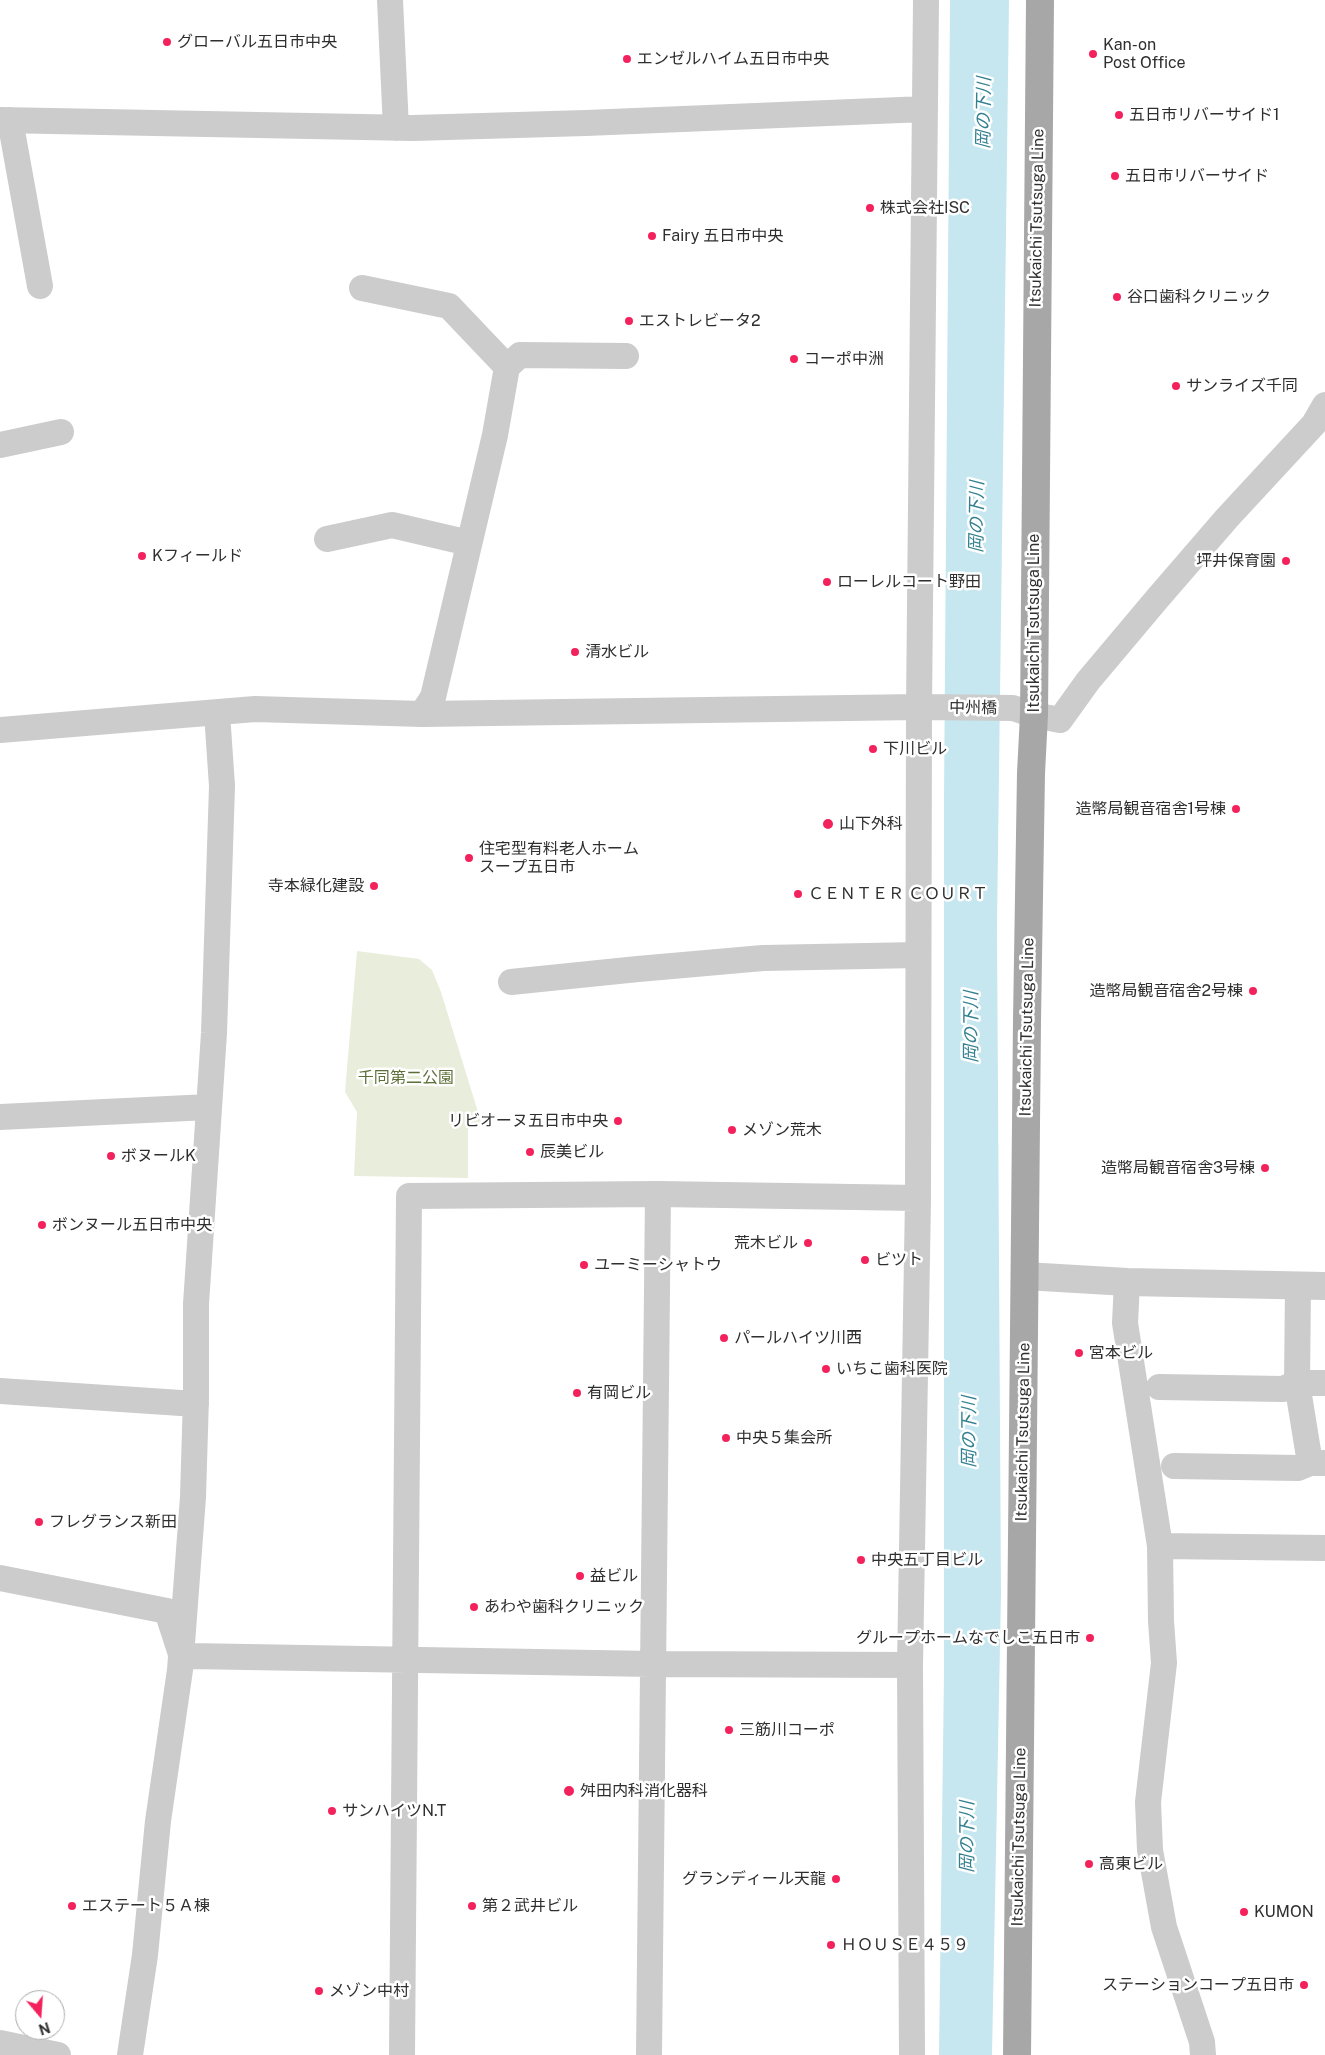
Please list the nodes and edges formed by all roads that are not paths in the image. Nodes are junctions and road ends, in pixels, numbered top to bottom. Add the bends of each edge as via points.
1 (390, 0) edge
2 (926, 0) edge
3 (1040, 0) edge
4 (925, 109) junction
5 (5, 120) edge
6 (396, 128) junction
7 (40, 286) dead end
8 (362, 288) dead end
9 (626, 356) dead end
10 (507, 367) junction
11 (1325, 405) edge
12 (61, 432) dead end
13 (0, 445) edge
14 (327, 539) dead end
15 (469, 542) junction
16 (926, 707) junction
17 (1023, 712) junction
18 (217, 713) junction
19 (422, 714) junction
20 (0, 730) edge
21 (918, 955) junction
22 (511, 982) dead end
23 (209, 1107) junction
24 (0, 1116) edge
25 (658, 1194) junction
26 (918, 1198) junction
27 (1025, 1276) junction
28 (1127, 1282) junction
29 (1298, 1285) junction
30 (1325, 1286) edge
31 (1297, 1383) junction
32 (1325, 1383) edge
33 (1159, 1387) dead end
34 (0, 1390) edge
35 (196, 1404) junction
36 (1318, 1463) edge
37 (1174, 1466) dead end
38 (1160, 1546) junction
39 (1325, 1548) edge
40 (0, 1578) edge
41 (180, 1651) junction
42 (404, 1660) junction
43 (653, 1664) junction
44 (910, 1665) junction
45 (0, 2043) edge
46 (58, 2055) edge
47 (130, 2055) edge
48 (402, 2055) edge
49 (649, 2055) edge
50 (912, 2055) edge
51 (1017, 2055) edge
52 (1203, 2055) edge

1 - 6 street
2 - 4 street
3 - 17 main road, Itsukaichi Tsutsuga Line
4 - 6 street
4 - 16 street
5 - 6 street
5 - 7 street
8 - 10 street via 450,306
9 - 10 street via 520,354
10 - 15 street via 495,435
11 - 17 street, 中州橋 via 1314,424 1157,599 1088,681 1060,720
12 - 13 street
14 - 15 street via 392,525
15 - 19 street via 433,697
16 - 17 street, 中州橋
16 - 19 street, 中州橋
16 - 21 street
17 - 27 main road, Itsukaichi Tsutsuga Line via 1031,773
18 - 19 street, 中州橋 via 255,709
18 - 20 street, 中州橋
18 - 23 street via 222,786
21 - 22 street via 763,958
21 - 26 street
23 - 24 street
23 - 35 street via 196,1304
25 - 26 street
25 - 42 street via 409,1196
25 - 43 street
26 - 44 street
27 - 28 street
27 - 51 main road, Itsukaichi Tsutsuga Line
28 - 29 street
28 - 38 street via 1125,1324
29 - 30 street
29 - 31 street
31 - 32 street
31 - 33 street via 1283,1389
31 - 36 street
34 - 35 street
35 - 41 street via 193,1497
36 - 37 street via 1298,1468
38 - 39 street
38 - 52 street via 1164,1663 1148,1802 1150,1850 1164,1927 1202,2042
40 - 41 street via 167,1611
41 - 42 street via 189,1656
41 - 47 street via 158,1820 145,1955
42 - 43 street
42 - 48 street
43 - 44 street
43 - 49 street
44 - 50 street
45 - 46 street

